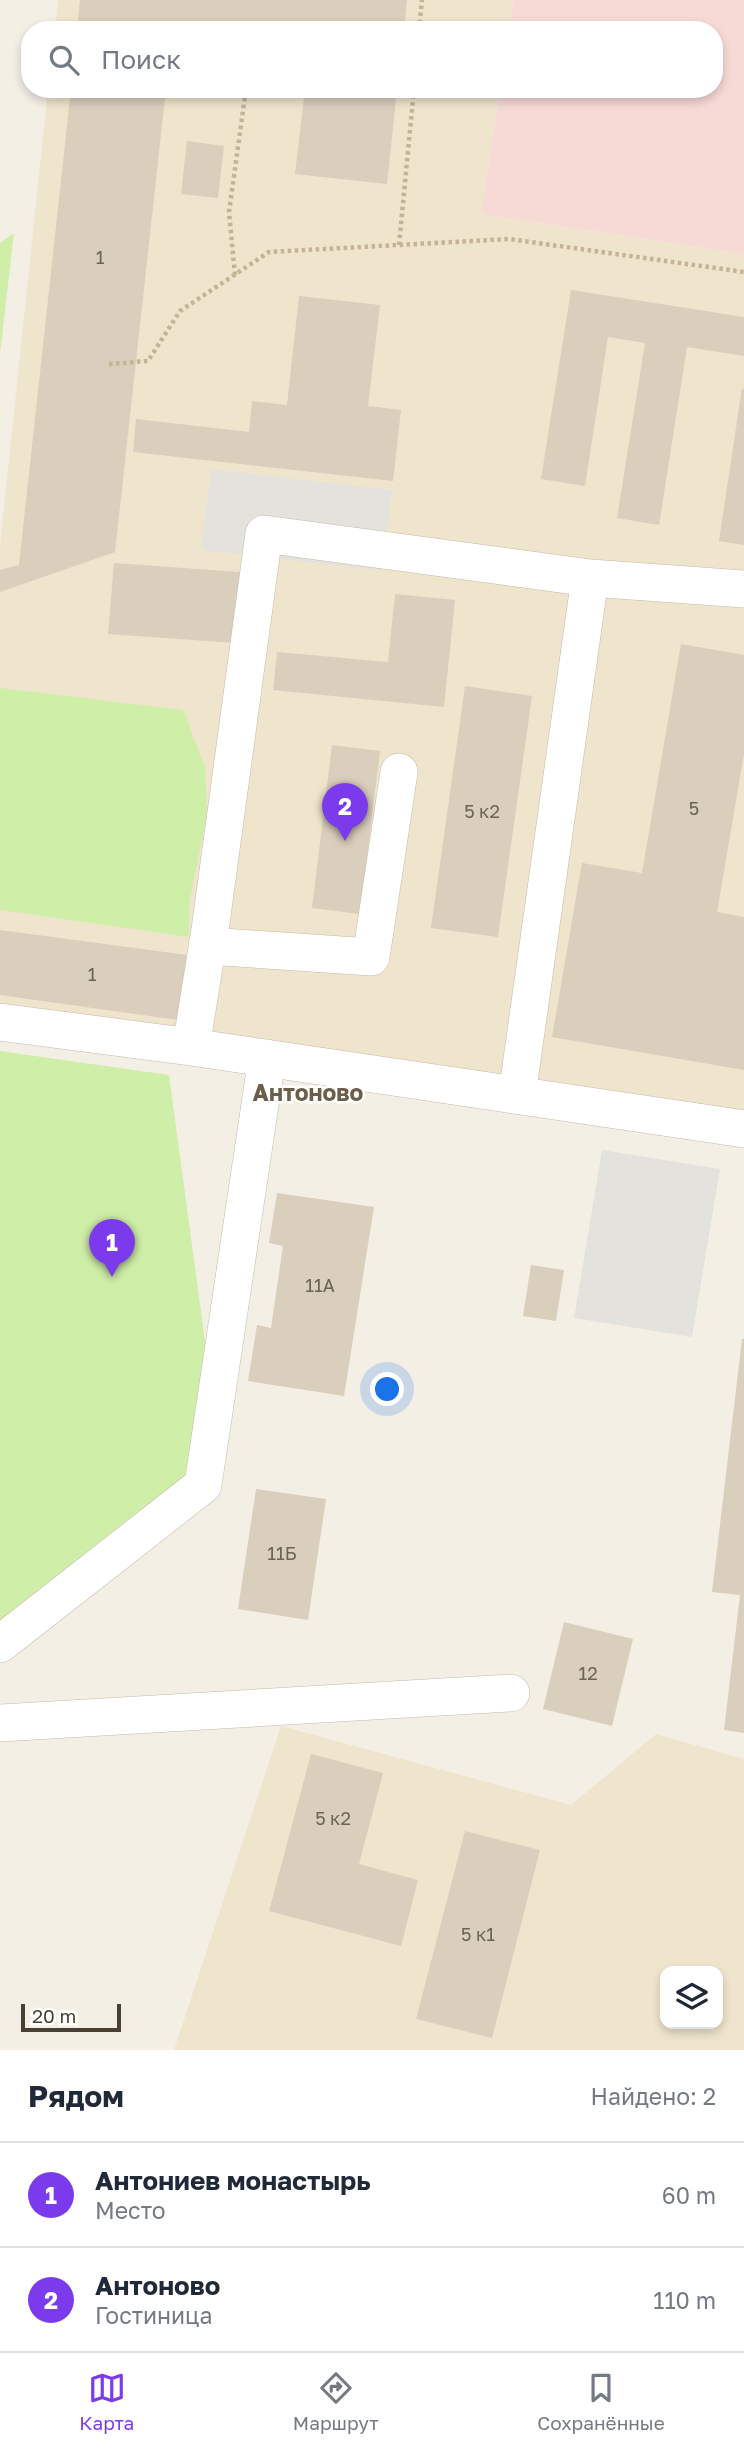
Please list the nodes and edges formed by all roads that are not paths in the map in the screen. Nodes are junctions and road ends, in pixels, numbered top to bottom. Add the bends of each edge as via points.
1 (590, 578) junction
2 (744, 589) edge
3 (399, 772) dead end
4 (207, 946) junction
5 (0, 1022) edge
6 (191, 1047) junction
7 (267, 1058) junction
8 (517, 1095) junction
9 (744, 1129) edge
10 (0, 1644) edge
11 (511, 1693) dead end
12 (0, 1723) edge

1 - 2 lane
1 - 4 lane via 264,534
1 - 8 lane
3 - 4 lane via 371,957
4 - 6 lane
5 - 6 lane
6 - 7 lane
7 - 8 lane
7 - 10 lane via 203,1485
8 - 9 lane
11 - 12 lane

